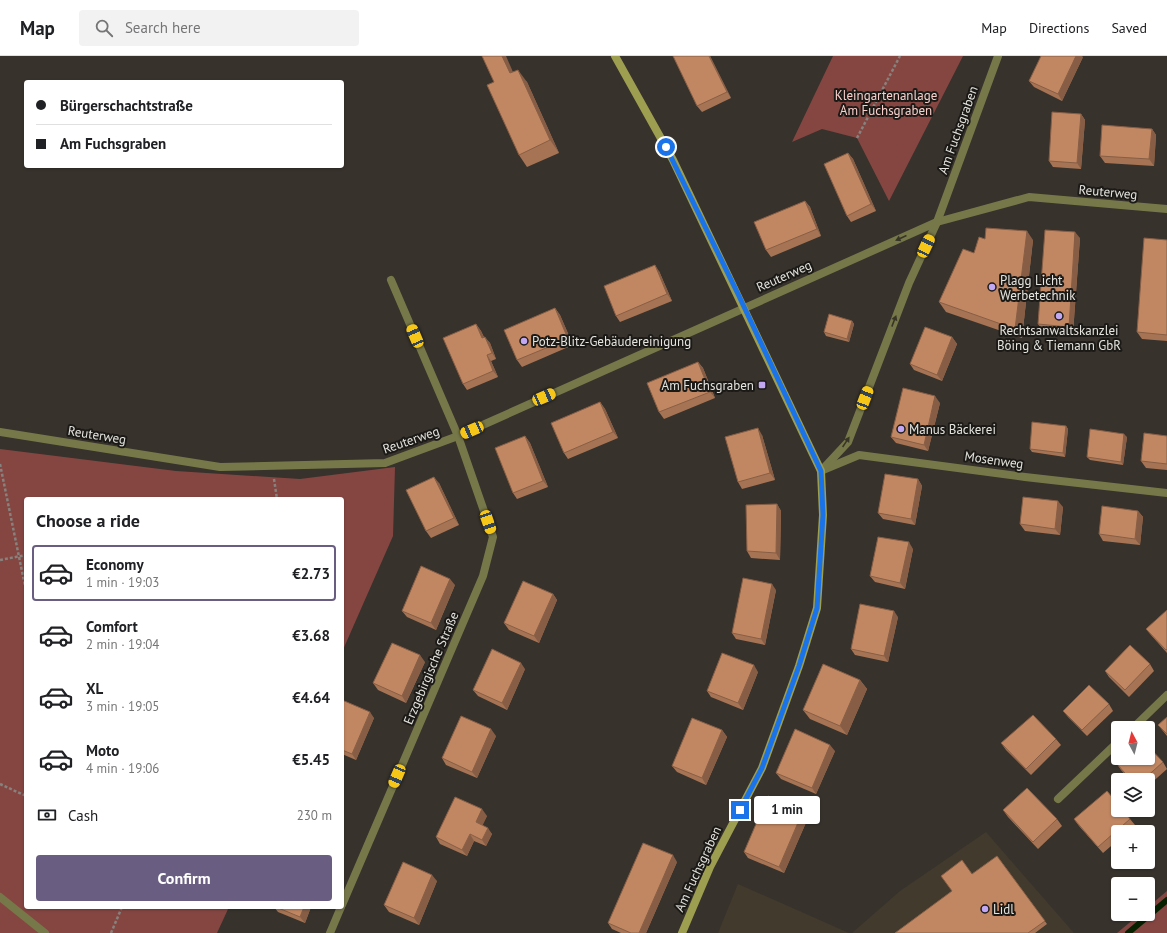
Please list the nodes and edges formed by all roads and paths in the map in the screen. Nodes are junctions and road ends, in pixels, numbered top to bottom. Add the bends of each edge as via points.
1 (615, 56) edge
2 (900, 56) edge
3 (998, 56) edge
4 (857, 138) dead end
5 (1167, 209) edge
6 (937, 222) junction
7 (391, 280) dead end
8 (744, 307) junction
9 (0, 432) edge
10 (458, 436) junction
11 (0, 464) edge
12 (273, 467) junction
13 (821, 471) junction
14 (1167, 493) edge
15 (277, 497) edge
16 (24, 555) edge
17 (18, 556) junction
18 (0, 560) edge
19 (24, 582) edge
20 (1167, 695) edge
21 (1140, 721) edge
22 (1111, 749) edge
23 (0, 784) edge
24 (24, 795) edge
25 (1058, 799) dead end
26 (0, 897) edge
27 (344, 901) edge
28 (121, 909) edge
29 (341, 909) edge
30 (45, 933) edge
31 (111, 933) edge
32 (330, 933) edge
33 (682, 933) edge

1 - 8 main road, Am Fuchsgraben via 673,160
2 - 4 path
3 - 6 street, Am Fuchsgraben
5 - 6 street, Reuterweg via 1029,197
6 -> 8 street, Reuterweg
13 -> 6 street, Am Fuchsgraben via 848,442 909,283
7 - 10 street, Erzgebirgische Straße
8 - 10 street, Reuterweg
8 - 13 main road, Am Fuchsgraben
9 - 12 street, Reuterweg via 220,467
10 - 12 street, Reuterweg via 385,463
10 - 27 street, Erzgebirgische Straße via 493,537 492,543 483,576
11 - 17 path
12 - 15 path
13 - 14 street, Mosenweg via 859,455
13 - 33 main road, Am Fuchsgraben via 823,515 817,608 762,768 710,867
16 - 17 path
17 - 18 path
17 - 19 path
20 - 21 street
22 - 25 street
23 - 24 path
26 - 30 street
28 - 31 path
29 - 32 street, Erzgebirgische Straße

